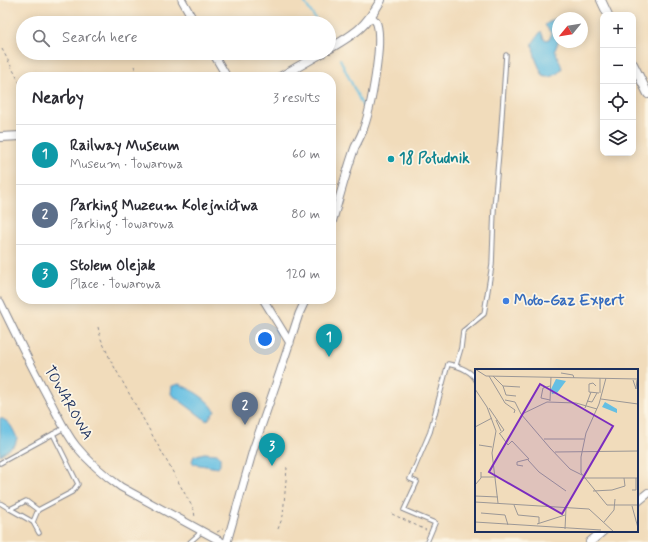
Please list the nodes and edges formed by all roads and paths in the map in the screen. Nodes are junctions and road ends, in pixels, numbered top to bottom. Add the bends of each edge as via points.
1 (182, 0) edge
2 (381, 0) edge
3 (601, 0) edge
4 (607, 12) edge
5 (191, 16) edge
6 (371, 17) junction
7 (336, 45) edge
8 (2, 49) dead end
9 (506, 55) dead end
10 (216, 60) edge
11 (310, 60) edge
12 (134, 66) dead end
13 (636, 70) edge
14 (137, 72) edge
15 (223, 72) edge
16 (289, 72) edge
17 (16, 76) edge
18 (648, 94) edge
19 (16, 136) edge
20 (0, 137) edge
21 (336, 210) edge
22 (0, 302) edge
23 (266, 304) edge
24 (304, 304) edge
25 (98, 327) dead end
26 (290, 343) junction
27 (456, 365) junction
28 (475, 377) edge
29 (64, 428) junction
30 (53, 434) junction
31 (0, 463) edge
32 (284, 467) dead end
33 (648, 493) edge
34 (638, 501) edge
35 (0, 503) edge
36 (10, 509) junction
37 (38, 510) junction
38 (392, 514) dead end
39 (33, 522) junction
40 (191, 526) junction
41 (278, 529) dead end
42 (200, 531) junction
43 (602, 532) edge
44 (39, 533) dead end
45 (431, 533) junction
46 (190, 542) edge
47 (222, 542) edge
48 (227, 542) edge
49 (427, 542) edge
50 (590, 542) edge

1 - 5 street
2 - 6 street
3 - 4 street
6 - 7 street via 362,27
6 - 21 street via 376,22 378,35 371,102
8 - 17 path
9 - 27 lane via 489,286 484,314 463,331
10 - 15 street
11 - 16 street
12 - 14 path
13 - 18 street
19 - 20 street
22 - 29 street, TOWAROWA
23 - 26 street
24 - 26 street
25 - 40 path via 112,361 194,510
26 - 48 street via 253,450
27 - 28 lane
27 - 45 lane via 448,364 430,432 410,479 417,482 404,510 435,523
29 - 30 lane
29 - 40 street, TOWAROWA via 75,445 106,476 132,494
30 - 31 lane
30 - 37 lane via 78,484 72,492
32 - 41 path via 287,468 286,492 282,520
33 - 34 street
35 - 36 lane
36 - 37 lane via 26,502
36 - 39 lane
37 - 39 lane
38 - 45 path
39 - 44 lane
40 - 42 street, TOWAROWA
42 - 46 lane
42 - 47 street, TOWAROWA
43 - 50 street
45 - 49 lane

